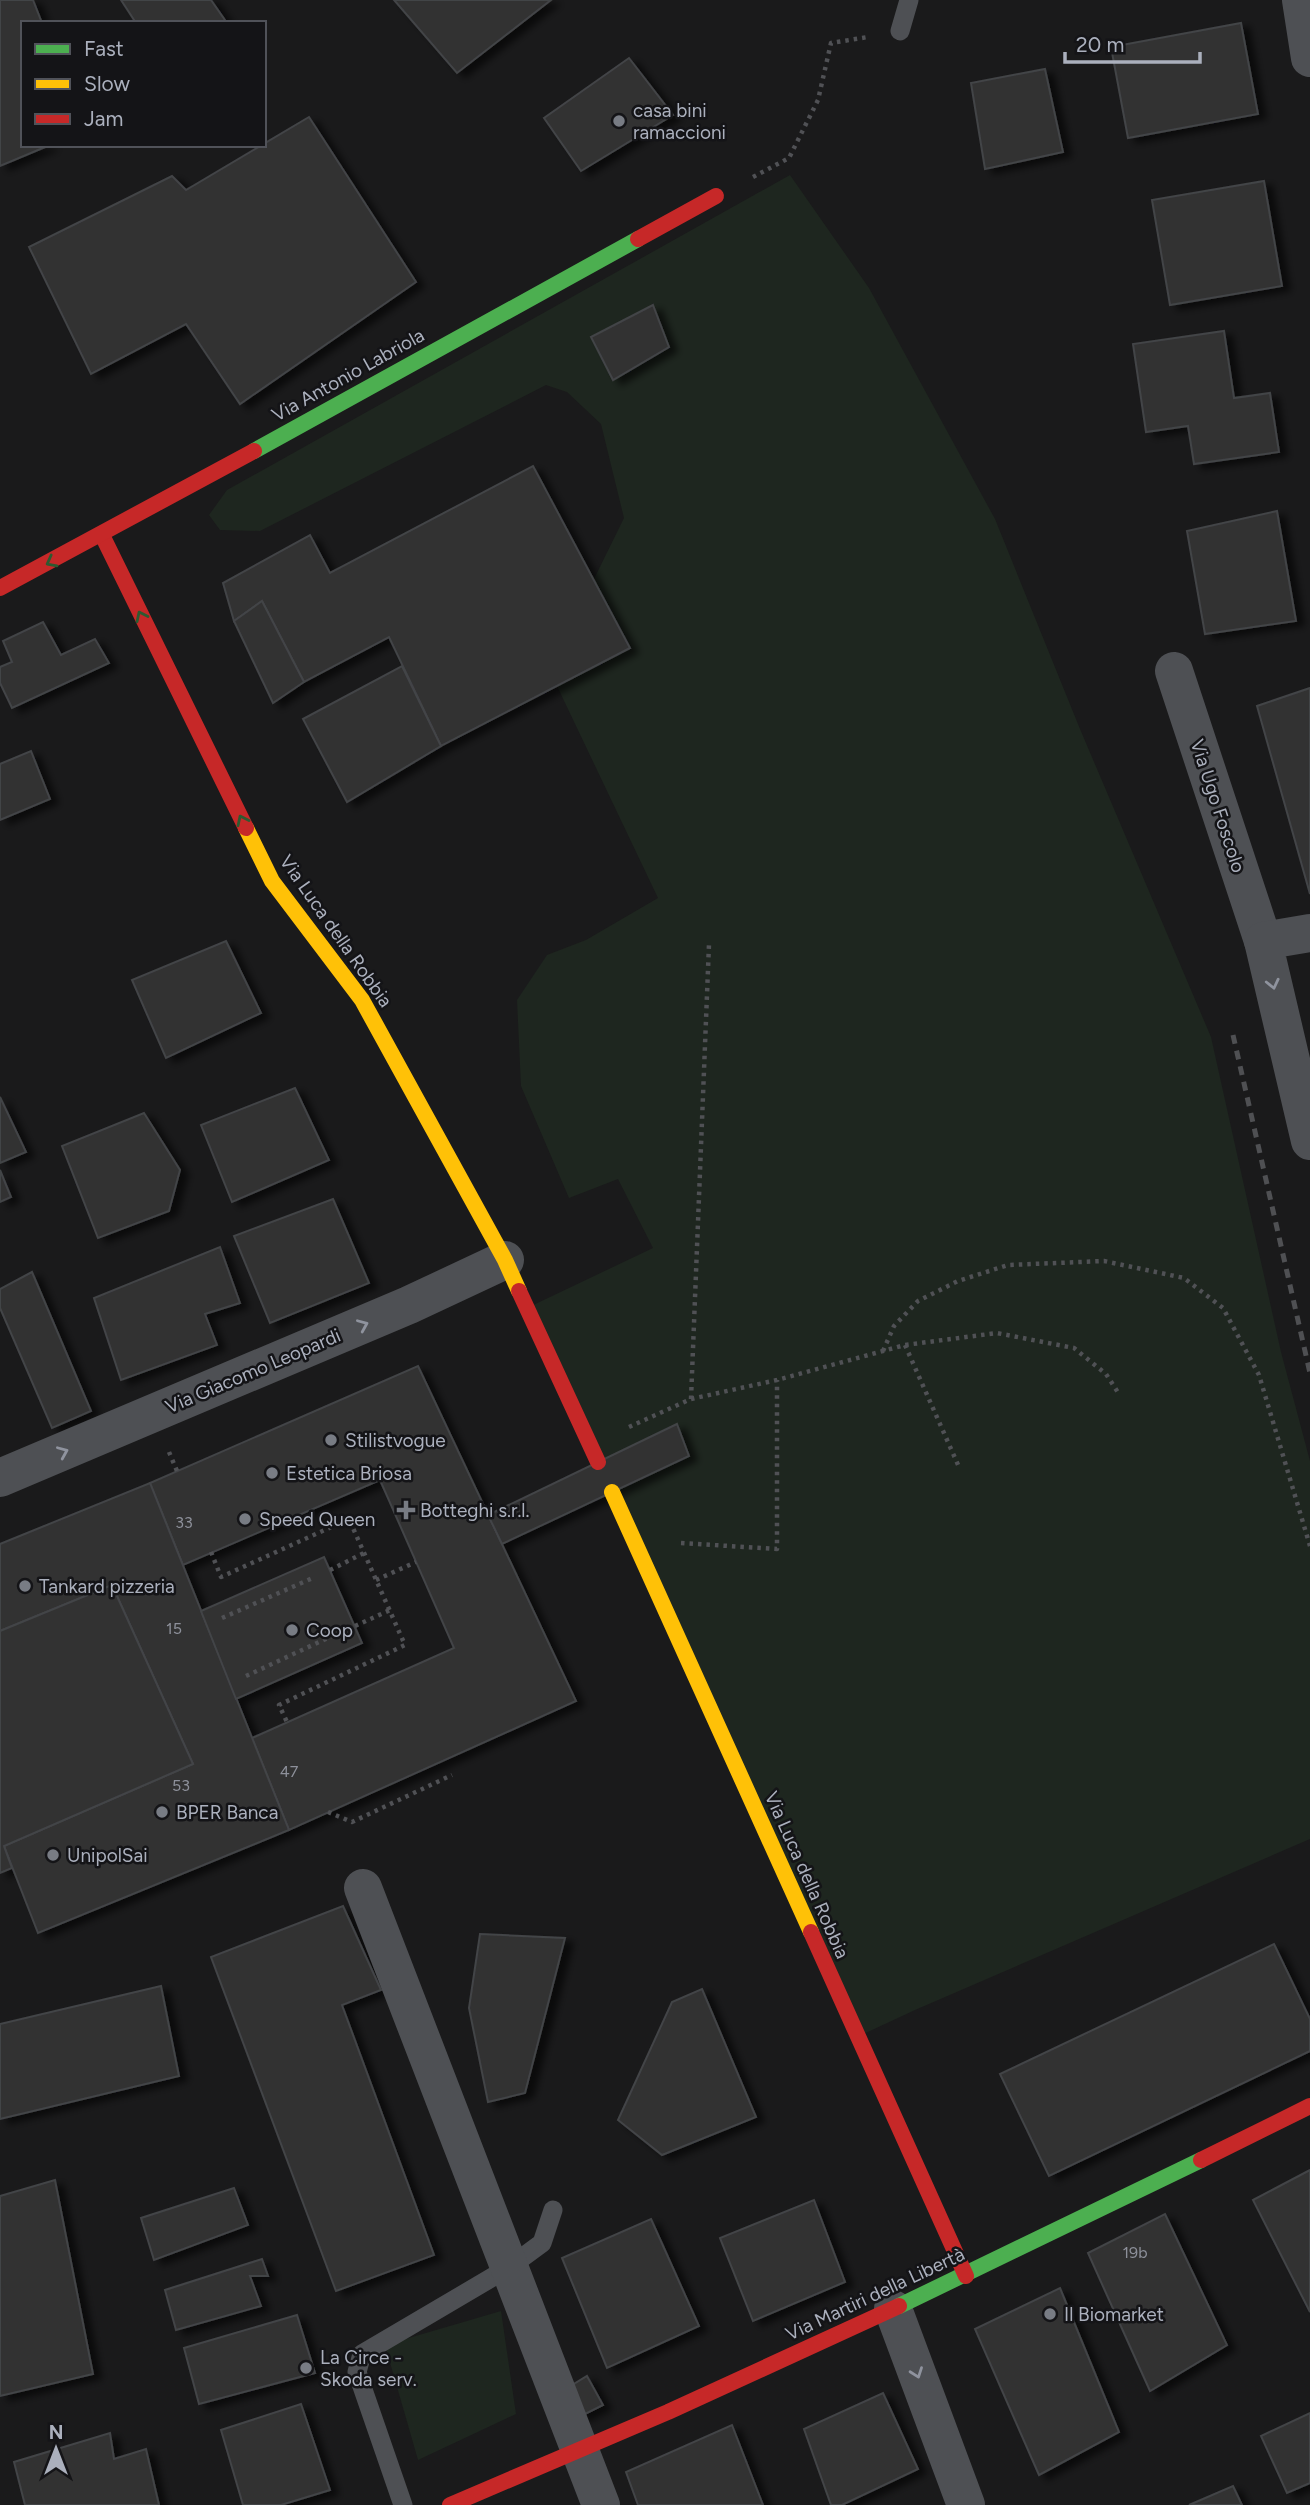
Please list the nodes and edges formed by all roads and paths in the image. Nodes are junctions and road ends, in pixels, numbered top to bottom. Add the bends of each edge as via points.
1 (909, 0) edge
2 (1301, 0) edge
3 (900, 31) dead end
4 (831, 43) dead end
5 (1310, 58) edge
6 (789, 158) dead end
7 (716, 196) dead end
8 (102, 535) junction
9 (0, 588) edge
10 (1174, 671) dead end
11 (1310, 933) edge
12 (1263, 940) junction
13 (709, 944) dead end
14 (1310, 1141) edge
15 (505, 1260) junction
16 (905, 1345) junction
17 (883, 1351) junction
18 (776, 1380) junction
19 (1119, 1394) dead end
20 (691, 1399) junction
21 (590, 1444) junction
22 (598, 1462) dead end
23 (959, 1467) dead end
24 (0, 1478) edge
25 (612, 1492) dead end
26 (634, 1540) junction
27 (1310, 1546) edge
28 (212, 1552) dead end
29 (364, 1553) junction
30 (415, 1562) dead end
31 (330, 1570) dead end
32 (315, 1577) dead end
33 (376, 1580) junction
34 (390, 1610) junction
35 (222, 1618) dead end
36 (355, 1626) dead end
37 (343, 1631) dead end
38 (246, 1676) dead end
39 (287, 1722) dead end
40 (452, 1775) dead end
41 (328, 1812) dead end
42 (363, 1888) dead end
43 (1310, 2106) edge
44 (553, 2210) dead end
45 (509, 2268) junction
46 (966, 2276) junction
47 (893, 2309) junction
48 (579, 2452) junction
49 (403, 2505) edge
50 (450, 2505) edge
51 (601, 2505) edge
52 (965, 2505) edge

1 - 3 lane
2 - 5 street
4 - 6 path via 818,100
7 - 8 street, Via Antonio Labriola
8 -> 9 street, Via Antonio Labriola
15 -> 8 street, Via Luca della Robbia via 362,1000 272,881
10 - 12 street, Via Ugo Foscolo
11 - 12 street
12 -> 14 street, Via Ugo Foscolo
13 - 20 path
15 - 21 street, Via Luca della Robbia
24 -> 15 street, Via Giacomo Leopardi via 409,1306
16 - 17 path
16 - 19 path via 998,1333 1073,1348 1106,1374
16 - 23 path
17 - 18 path
17 - 27 path via 894,1326 918,1301 958,1281 1009,1265 1104,1261 1184,1278 1223,1308 1259,1374
18 - 20 path
18 - 26 path via 776,1549
20 - 21 path
21 - 22 street, Via Luca della Robbia
25 - 26 street, Via Luca della Robbia
26 - 46 street, Via Luca della Robbia
28 - 29 path via 221,1577 349,1519
29 - 31 path
29 - 33 path
30 - 33 path
32 - 35 path
33 - 34 path
34 - 36 path
34 - 39 path via 405,1645 279,1705
37 - 38 path
40 - 41 path via 352,1822
42 - 45 street
43 - 46 street, Via Martiri della Libertà
44 - 45 lane via 542,2243
45 - 48 street
45 - 49 lane via 362,2354 357,2372
46 - 47 street, Via Martiri della Libertà
47 - 48 street, Via Martiri della Libertà
47 -> 52 street
48 - 50 street, Via Martiri della Libertà
48 - 51 street

